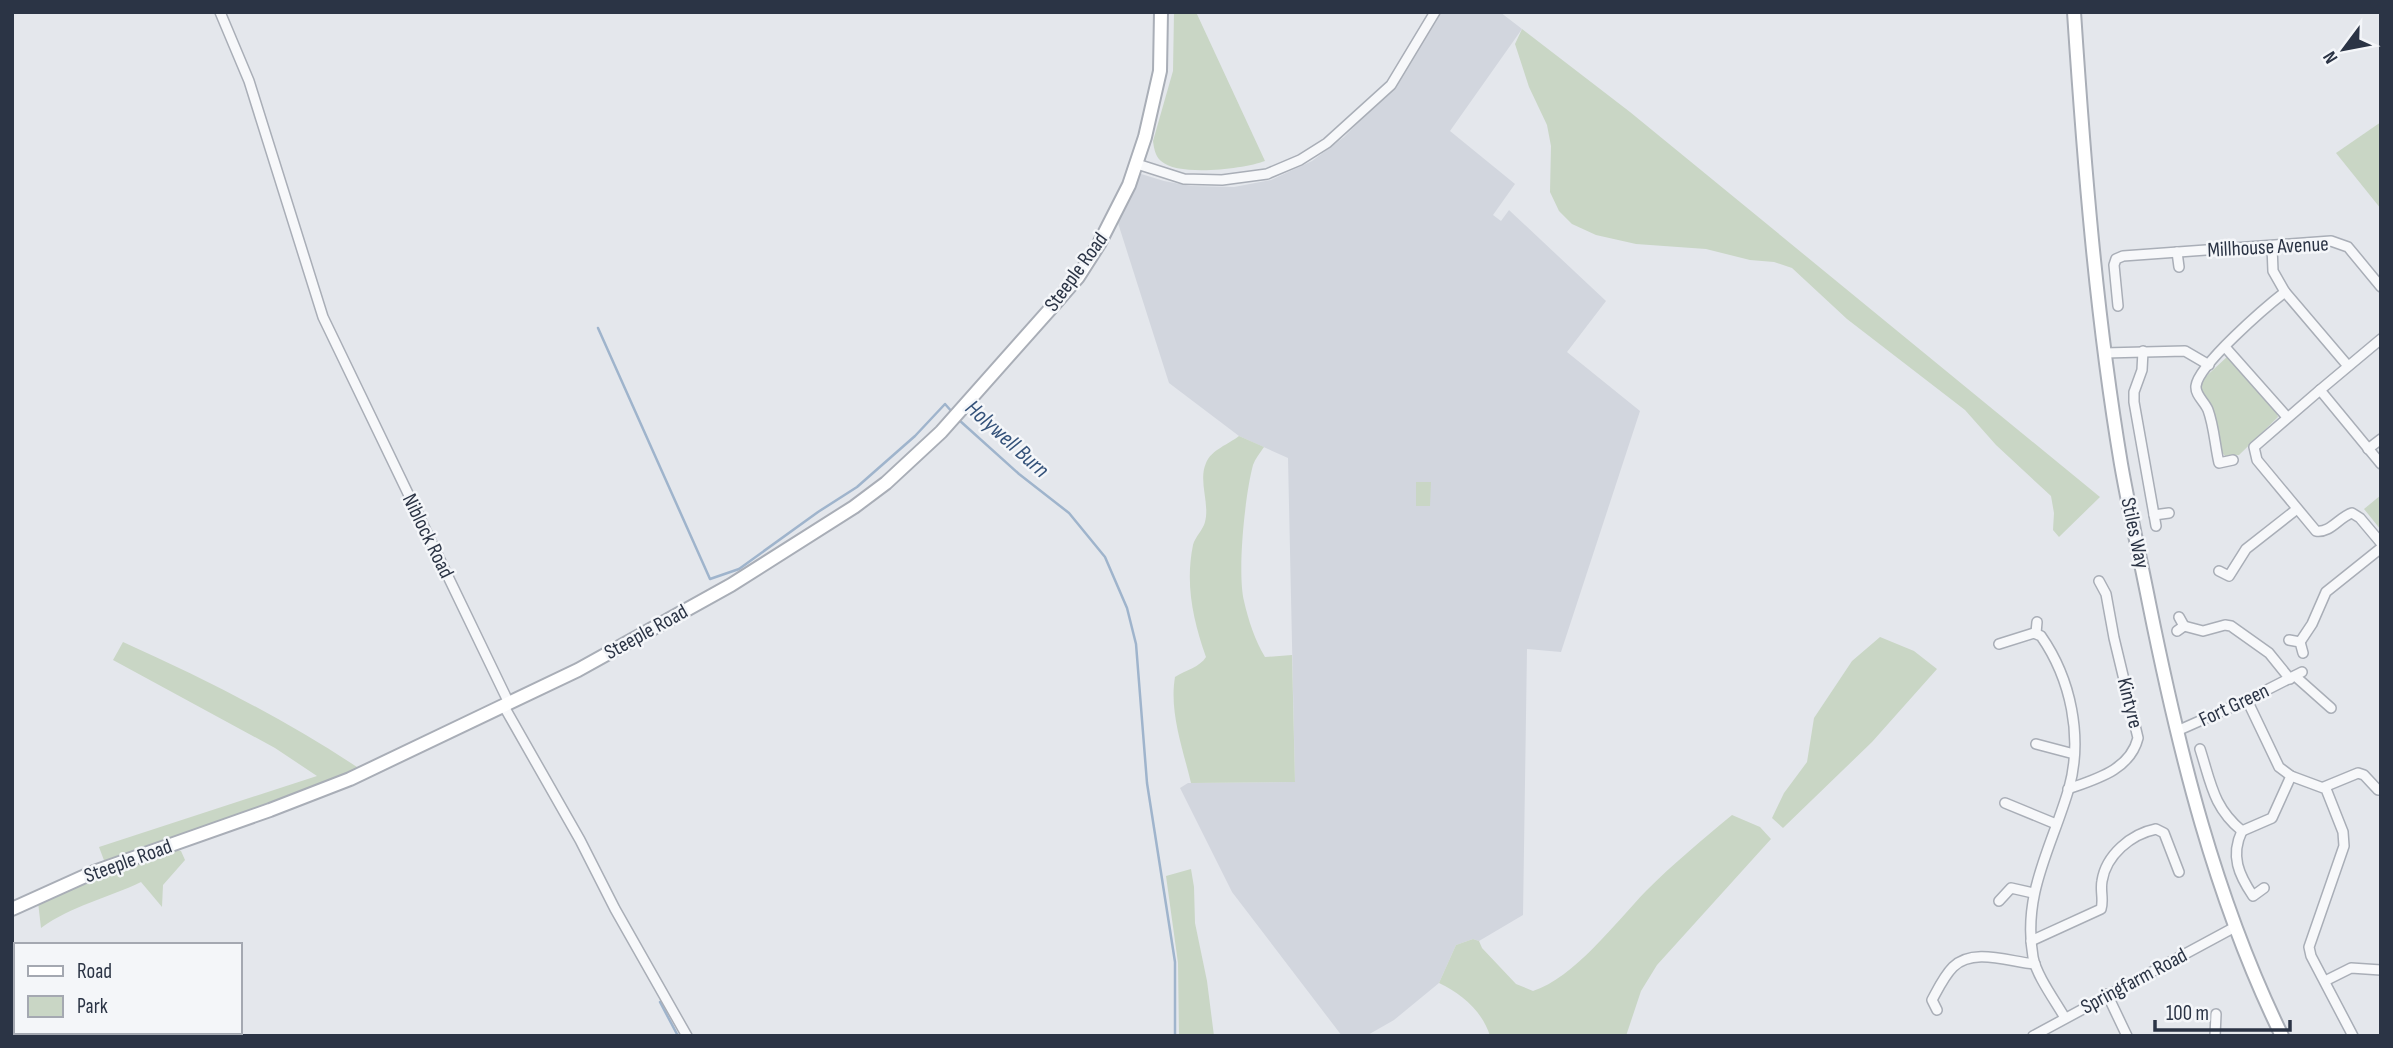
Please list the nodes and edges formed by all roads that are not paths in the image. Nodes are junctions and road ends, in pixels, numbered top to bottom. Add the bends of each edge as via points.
1 (220, 12) edge
2 (1161, 12) edge
3 (1435, 12) edge
4 (2074, 12) edge
5 (1137, 164) junction
6 (2272, 246) junction
7 (2177, 252) junction
8 (2179, 267) dead end
9 (2381, 287) edge
10 (2285, 292) junction
11 (2118, 306) dead end
12 (2381, 339) edge
13 (2225, 347) junction
14 (2143, 351) junction
15 (2104, 353) junction
16 (2209, 365) junction
17 (2348, 366) junction
18 (2320, 390) junction
19 (2287, 417) junction
20 (2381, 439) edge
21 (2368, 449) junction
22 (2234, 460) dead end
23 (2381, 464) edge
24 (2297, 509) junction
25 (2169, 513) dead end
26 (2154, 515) junction
27 (2156, 526) dead end
28 (2381, 543) edge
29 (2381, 548) edge
30 (2219, 572) dead end
31 (2099, 581) dead end
32 (2037, 622) dead end
33 (2180, 625) dead end
34 (2036, 633) junction
35 (2014, 640) junction
36 (2288, 640) dead end
37 (2300, 642) junction
38 (1999, 644) dead end
39 (2017, 650) dead end
40 (2303, 653) dead end
41 (2296, 676) junction
42 (2247, 700) junction
43 (506, 705) junction
44 (2331, 708) dead end
45 (2177, 731) junction
46 (2050, 736) dead end
47 (2036, 744) dead end
48 (2200, 748) dead end
49 (2049, 749) junction
50 (2074, 754) junction
51 (2291, 776) junction
52 (2324, 787) junction
53 (2068, 789) junction
54 (2381, 790) edge
55 (2005, 803) dead end
56 (2024, 812) junction
57 (2020, 823) dead end
58 (2056, 824) junction
59 (2242, 831) junction
60 (2179, 872) dead end
61 (2264, 888) dead end
62 (2033, 893) junction
63 (1999, 901) dead end
64 (12, 909) edge
65 (2235, 927) junction
66 (2031, 941) junction
67 (2035, 964) junction
68 (2381, 970) edge
69 (2325, 981) junction
70 (2107, 994) junction
71 (1937, 1010) dead end
72 (2216, 1014) dead end
73 (2065, 1018) junction
74 (687, 1036) edge
75 (2033, 1036) edge
76 (2127, 1036) edge
77 (2215, 1036) edge
78 (2282, 1036) edge
79 (2353, 1036) edge

1 - 43 street, Niblock Road via 249,81 323,317
2 - 5 street, Steeple Road via 1160,71
3 - 5 street via 1391,86 1327,143 1300,160 1267,174 1222,180 1184,179
4 - 15 street, Stiles Way
5 - 43 street, Steeple Road via 1121,203 1078,277 954,417 886,483 731,584
6 - 7 street, Millhouse Avenue
6 - 9 street, Millhouse Avenue via 2338,243 2348,247
6 - 10 street via 2273,271
7 - 8 street, Millhouse Avenue
7 - 11 street, Millhouse Avenue via 2116,259
10 - 13 street
10 - 17 street
12 - 17 street
13 - 16 street
13 - 19 street
14 - 15 street
14 - 16 street via 2189,352
14 - 26 street via 2134,397
15 - 45 street, Stiles Way via 2121,466
16 - 22 street via 2197,381 2196,391 2208,411 2219,463
17 - 18 street
18 - 19 street
18 - 21 street
19 - 24 street via 2254,450
20 - 21 street
21 - 23 street
24 - 28 street via 2319,532 2348,513 2355,514
24 - 30 street via 2246,549 2229,576
25 - 26 street
26 - 27 street
29 - 37 street via 2326,592
31 - 53 street, Kintyre via 2106,594 2138,738 2114,770
32 - 34 street
33 - 41 street, Fort Green via 2203,631 2231,626
34 - 35 street
34 - 50 street via 2052,654 2068,695 2075,726
35 - 38 street
35 - 39 street
36 - 37 street
37 - 40 street
41 - 42 street, Fort Green
41 - 44 street
42 - 45 street, Fort Green
42 - 51 street via 2273,757
43 - 64 street, Steeple Road via 350,779 94,872
43 - 74 street, Niblock Road
45 - 65 street, Stiles Way
46 - 49 street
47 - 49 street
48 - 59 street via 2219,806
49 - 50 street
50 - 53 street
51 - 52 street
51 - 59 street via 2272,818
52 - 54 street via 2358,773
52 - 69 street via 2344,842 2309,943
53 - 58 street
55 - 56 street
56 - 57 street
56 - 58 street
58 - 62 street
59 - 61 street via 2236,853 2239,874 2253,896
60 - 66 street via 2164,833 2156,829 2144,833 2123,845 2113,858 2102,881 2101,909
62 - 63 street via 2011,888
62 - 66 street
65 - 70 street, Springfarm Road
65 - 78 street, Stiles Way
66 - 67 street
67 - 71 street via 1984,957 1961,961 1932,1000
67 - 73 street
68 - 69 street via 2351,968
69 - 79 street
70 - 73 street, Springfarm Road
70 - 76 street
72 - 77 street
73 - 75 street, Springfarm Road

